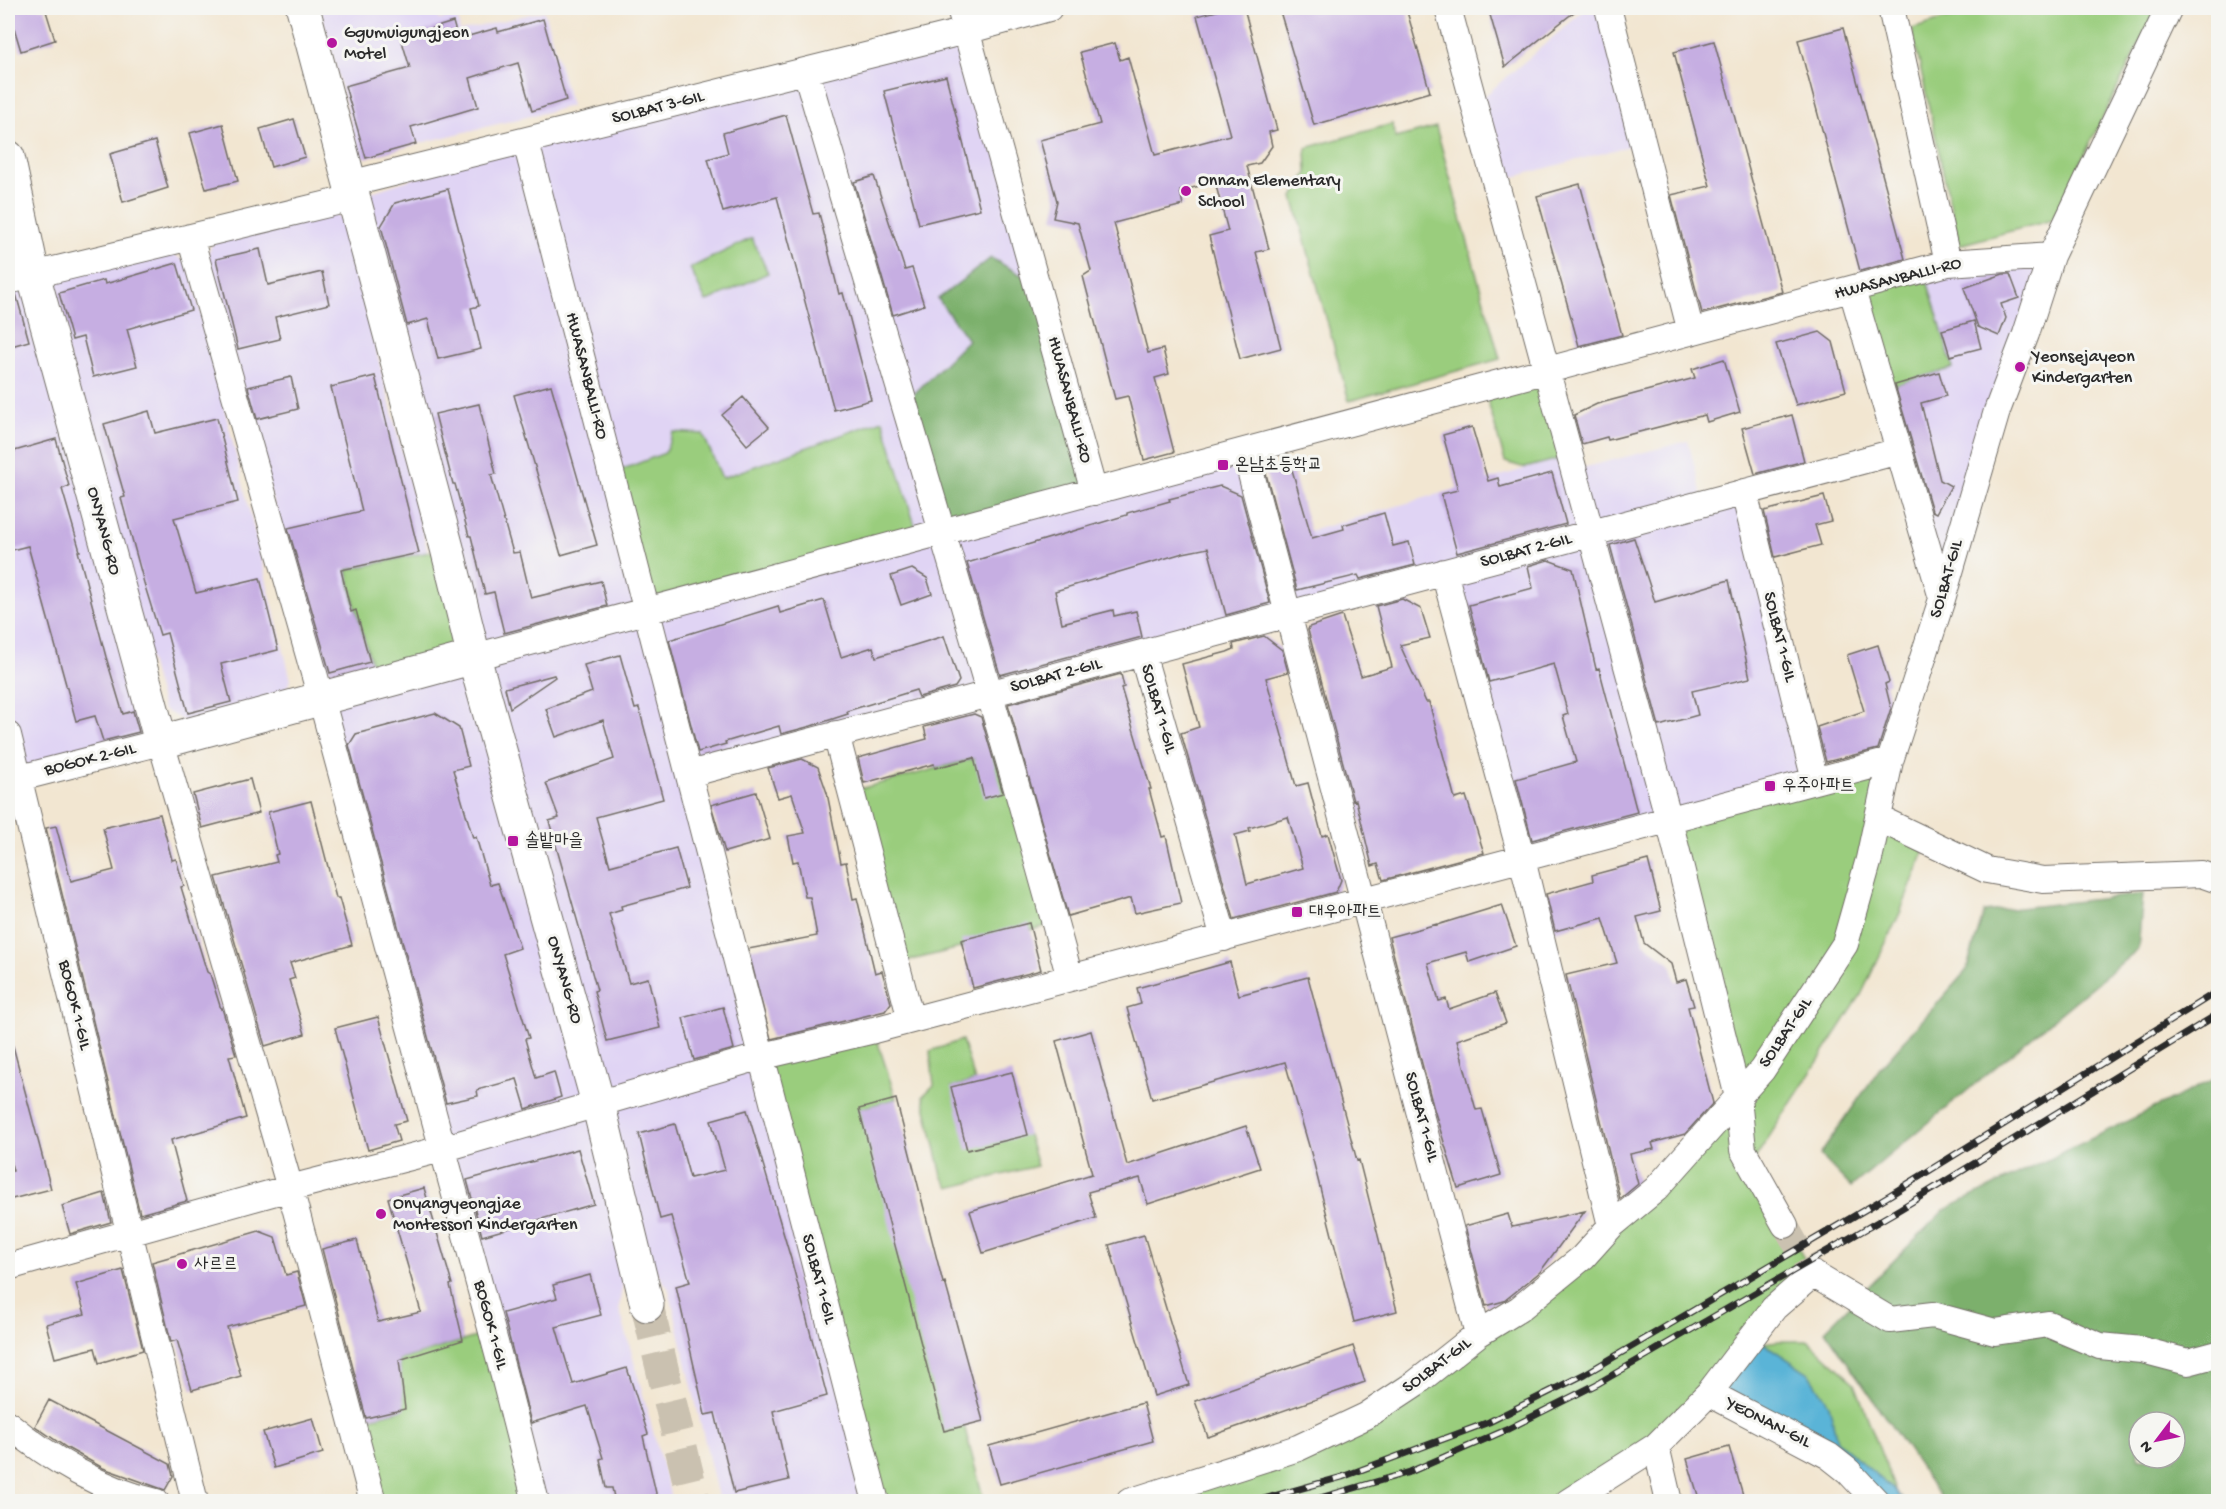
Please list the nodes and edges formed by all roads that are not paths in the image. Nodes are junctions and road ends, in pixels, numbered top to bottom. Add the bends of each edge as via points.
1 (303, 8) edge
2 (1049, 8) edge
3 (1448, 8) edge
4 (1608, 8) edge
5 (1891, 8) edge
6 (2169, 8) edge
7 (963, 19) edge
8 (806, 71) junction
9 (526, 142) junction
10 (8, 158) edge
11 (351, 191) junction
12 (190, 237) junction
13 (2051, 256) junction
14 (1948, 263) junction
15 (20, 278) edge
16 (1852, 290) junction
17 (1691, 332) junction
18 (1546, 371) junction
19 (1899, 451) junction
20 (1245, 452) junction
21 (1094, 492) junction
22 (1744, 492) junction
23 (943, 532) junction
24 (1591, 533) junction
25 (1444, 572) junction
26 (1942, 598) junction
27 (647, 611) junction
28 (1288, 614) junction
29 (1142, 653) junction
30 (474, 657) junction
31 (991, 693) junction
32 (321, 698) junction
33 (836, 734) junction
34 (8, 735) edge
35 (161, 742) junction
36 (1890, 761) junction
37 (689, 774) junction
38 (13, 780) edge
39 (1815, 782) junction
40 (1878, 818) junction
41 (1669, 820) junction
42 (1522, 859) junction
43 (2218, 880) edge
44 (1364, 900) junction
45 (1224, 938) junction
46 (1070, 978) junction
47 (911, 1020) junction
48 (759, 1057) junction
49 (1738, 1096) junction
50 (598, 1103) junction
51 (442, 1149) junction
52 (290, 1188) junction
53 (1785, 1225) tunnel mouth
54 (1611, 1226) junction
55 (130, 1232) junction
56 (8, 1267) edge
57 (647, 1305) tunnel mouth
58 (1478, 1334) junction
59 (2218, 1354) edge
60 (1709, 1393) junction
61 (8, 1424) edge
62 (1656, 1446) junction
63 (1166, 1497) edge
64 (156, 1502) edge
65 (195, 1502) edge
66 (373, 1502) edge
67 (536, 1502) edge
68 (876, 1502) edge
69 (1129, 1502) edge
70 (1568, 1502) edge
71 (1670, 1502) edge
72 (1877, 1502) edge

1 - 11 main road, ONYANG-RO
2 - 7 street, SOLBAT 3-GIL
3 - 18 street
4 - 17 street
5 - 14 street
6 - 13 street
7 - 8 street, SOLBAT 3-GIL
7 - 21 street, HWASANBALLI-RO
8 - 9 street, SOLBAT 3-GIL
8 - 23 street, SOLBAT 2-GIL
9 - 11 street, SOLBAT 3-GIL
9 - 27 street, HWASANBALLI-RO
10 - 15 main road, ONYANG-RO
11 - 12 street, SOLBAT 3-GIL
11 - 30 main road, ONYANG-RO
12 - 15 street, SOLBAT 3-GIL
12 - 32 street
13 - 14 street, HWASANBALLI-RO
13 - 26 street, SOLBAT-GIL via 1997,411
14 - 16 street, HWASANBALLI-RO
15 - 35 main road, ONYANG-RO
16 - 17 street, HWASANBALLI-RO
16 - 19 street
17 - 18 street, HWASANBALLI-RO
18 - 20 street, HWASANBALLI-RO
18 - 24 street
19 - 22 street, SOLBAT 2-GIL
19 - 26 street
20 - 21 street, HWASANBALLI-RO
20 - 28 street, SOLBAT 1-GIL
21 - 23 street, HWASANBALLI-RO
22 - 24 street, SOLBAT 2-GIL
22 - 39 street, SOLBAT 1-GIL
23 - 27 street, HWASANBALLI-RO
23 - 31 street, SOLBAT 2-GIL
24 - 25 street, SOLBAT 2-GIL
24 - 41 street
25 - 28 street, SOLBAT 2-GIL
25 - 42 street
26 - 36 street, SOLBAT-GIL
27 - 30 street, HWASANBALLI-RO
27 - 37 street
28 - 29 street, SOLBAT 2-GIL
28 - 44 street, SOLBAT 1-GIL
29 - 31 street, SOLBAT 2-GIL
29 - 45 street, SOLBAT 1-GIL
30 - 32 main road
30 - 50 main road, ONYANG-RO
31 - 33 street, SOLBAT 2-GIL
31 - 46 street
32 - 35 main road
32 - 51 street, BOGOK 1-GIL
33 - 37 street, SOLBAT 2-GIL
33 - 47 street
34 - 38 street, BOGOK 2-GIL
35 - 38 street, BOGOK 2-GIL
35 - 52 street
36 - 39 street
36 - 40 street, SOLBAT-GIL
37 - 48 street
38 - 55 street, BOGOK 1-GIL
39 - 41 street
40 - 43 street via 1987,870 2043,880 2201,874
40 - 49 street, SOLBAT-GIL via 1845,944 1762,1070
41 - 42 street
41 - 49 street
42 - 44 street
42 - 54 street
44 - 45 street
44 - 58 street, SOLBAT 1-GIL
45 - 46 street
46 - 47 street
47 - 48 street
48 - 50 street
48 - 68 street, SOLBAT 1-GIL
49 - 53 street via 1743,1150
49 - 54 street, SOLBAT-GIL via 1656,1189
50 - 51 street
50 - 57 main road, ONYANG-RO
51 - 52 street
51 - 67 street, BOGOK 1-GIL
52 - 55 street
52 - 66 street
54 - 58 street, SOLBAT-GIL via 1582,1257 1519,1309
55 - 56 street
55 - 65 street, BOGOK 1-GIL
58 - 63 street, SOLBAT-GIL via 1366,1416 1298,1448
59 - 60 street via 2188,1362 2142,1350 2100,1346 2048,1324 1995,1332 1933,1316 1890,1320 1813,1274 1774,1308
60 - 62 street, YEONAN-GIL
60 - 72 street, YEONAN-GIL via 1829,1456
61 - 64 street via 86,1476
62 - 70 street, YEONAN-GIL
62 - 71 street
63 - 69 street, SOLBAT-GIL

